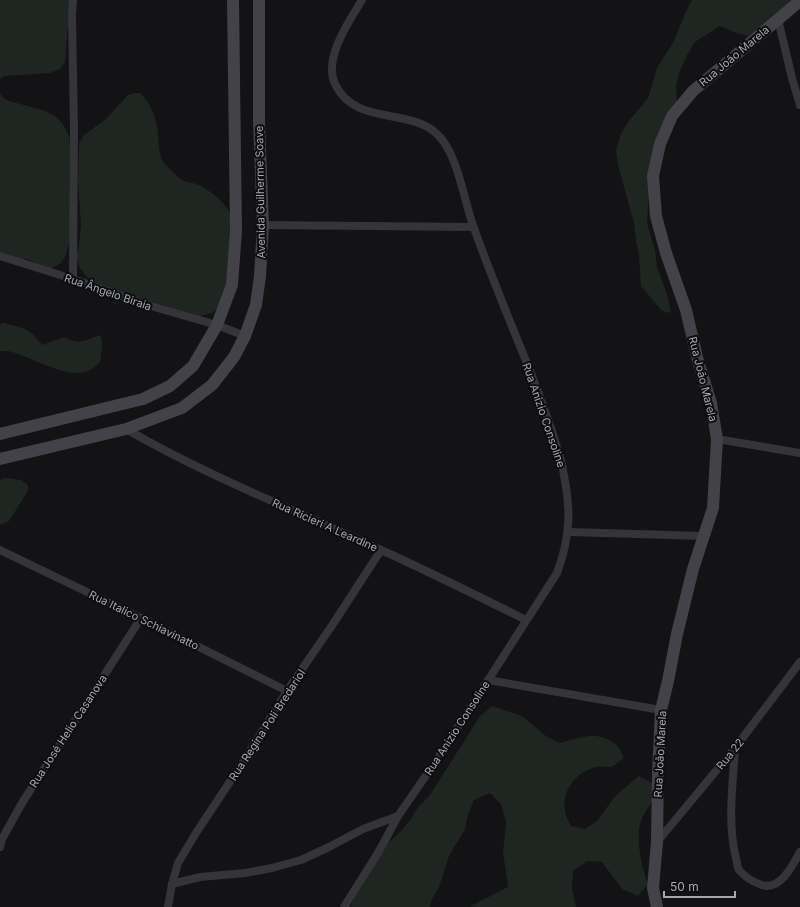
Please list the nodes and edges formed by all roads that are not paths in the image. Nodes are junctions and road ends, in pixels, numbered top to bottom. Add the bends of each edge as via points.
1 (74, 0) edge
2 (233, 0) edge
3 (259, 0) edge
4 (362, 0) edge
5 (800, 0) edge
6 (778, 19) junction
7 (800, 105) edge
8 (263, 225) junction
9 (473, 227) junction
10 (0, 256) edge
11 (73, 279) junction
12 (217, 325) junction
13 (245, 336) junction
14 (126, 428) junction
15 (0, 434) edge
16 (717, 439) junction
17 (800, 453) edge
18 (0, 459) edge
19 (568, 532) junction
20 (704, 536) junction
21 (0, 550) edge
22 (381, 550) junction
23 (141, 618) junction
24 (526, 620) junction
25 (800, 662) edge
26 (488, 680) junction
27 (288, 691) junction
28 (661, 710) junction
29 (735, 748) junction
30 (398, 816) junction
31 (657, 842) junction
32 (0, 847) edge
33 (800, 852) edge
34 (172, 884) junction
35 (168, 907) edge
36 (344, 907) edge
37 (657, 907) edge

1 - 11 street
2 - 12 street via 236,231 232,285
3 - 8 street, Avenida Guilherme Soave
4 - 9 street, Rua Anizio Consoline via 343,31 334,54 331,74 335,85 346,101 360,109 422,123 438,134 449,150
5 - 6 street, Rua João Marela
6 - 7 street
6 - 16 street, Rua João Marela via 693,91 672,116 660,144 653,176 656,216 686,310 711,403
8 - 9 street
8 - 13 street, Avenida Guilherme Soave via 256,305
9 - 19 street, Rua Anizio Consoline via 548,418 563,468 568,506
10 - 11 street, Rua Ângelo Biraia
11 - 12 street, Rua Ângelo Biraia via 147,305
12 - 13 street, Rua Ângelo Biraia
12 - 15 street via 193,366 170,386 143,399
13 - 14 street, Avenida Guilherme Soave via 234,357 212,385 182,408
14 - 18 street, Avenida Guilherme Soave
14 - 22 street, Rua Ricieri A Leardine via 162,450
16 - 17 street
16 - 20 street, Rua João Marela via 713,508
19 - 20 street
19 - 24 street, Rua Anizio Consoline via 557,572
20 - 28 street, Rua João Marela via 680,619
21 - 23 street, Rua Italico Schiavinatto
22 - 24 street, Rua Ricieri A Leardine
22 - 27 street, Rua Regina Poli Bredariol
23 - 27 street, Rua Italico Schiavinatto
23 - 32 street, Rua José Helio Casanova via 22,803
24 - 26 street, Rua Anizio Consoline
25 - 29 street, Rua 22
26 - 28 street
26 - 30 street, Rua Anizio Consoline
27 - 34 street, Rua Regina Poli Bredariol via 196,833 178,863
28 - 31 street, Rua João Marela
29 - 31 street, Rua 22
29 - 33 street via 732,816 734,848 739,869 752,882 766,886 779,882
30 - 34 street via 363,829 301,860 272,868 200,877
30 - 36 street, Rua Anizio Consoline
31 - 37 street, Rua João Marela via 653,888
34 - 35 street, Rua Regina Poli Bredariol

